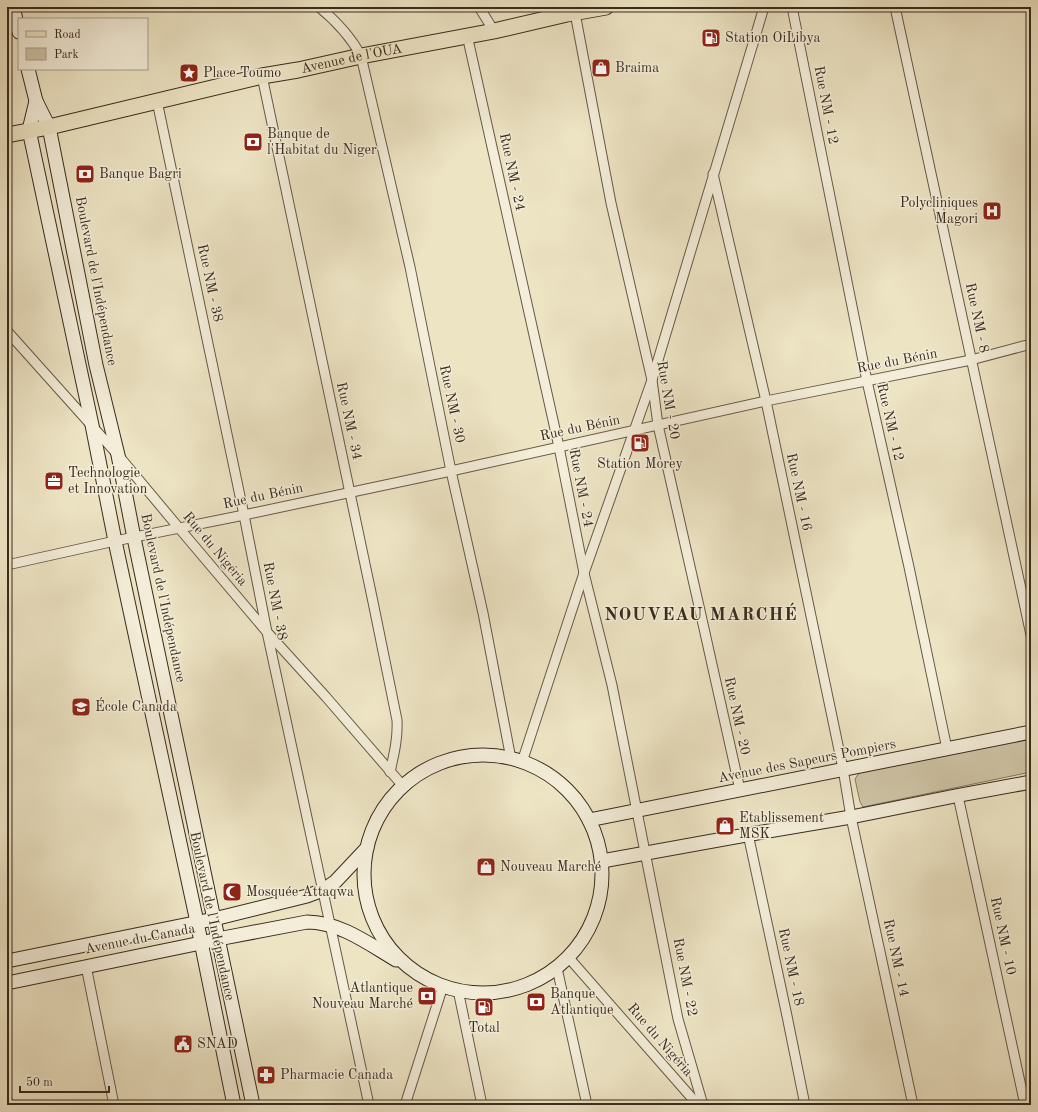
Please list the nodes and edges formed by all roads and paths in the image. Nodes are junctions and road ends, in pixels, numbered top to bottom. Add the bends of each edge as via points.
1 (13, 7) edge
2 (319, 7) edge
3 (479, 7) edge
4 (606, 7) edge
5 (764, 7) edge
6 (792, 7) edge
7 (895, 7) edge
8 (575, 13) junction
9 (18, 28) edge
10 (494, 31) junction
11 (467, 35) junction
12 (361, 56) junction
13 (28, 70) edge
14 (262, 76) junction
15 (36, 100) junction
16 (157, 101) junction
17 (49, 127) junction
18 (29, 130) junction
19 (7, 135) edge
20 (713, 174) junction
21 (7, 331) edge
22 (1031, 344) edge
23 (972, 360) junction
24 (652, 380) junction
25 (867, 381) junction
26 (766, 401) junction
27 (92, 425) junction
28 (658, 425) junction
29 (634, 430) junction
30 (559, 446) junction
31 (118, 455) junction
32 (451, 471) junction
33 (350, 493) junction
34 (244, 515) junction
35 (179, 528) junction
36 (134, 538) junction
37 (115, 541) junction
38 (7, 565) edge
39 (584, 573) junction
40 (267, 632) junction
41 (1031, 635) edge
42 (1031, 732) edge
43 (947, 749) junction
44 (517, 760) junction
45 (843, 769) junction
46 (390, 772) junction
47 (1031, 782) edge
48 (403, 786) junction
49 (740, 790) junction
50 (958, 796) junction
51 (637, 811) junction
52 (851, 818) junction
53 (589, 820) junction
54 (748, 834) junction
55 (367, 848) junction
56 (646, 853) junction
57 (602, 861) junction
58 (323, 890) junction
59 (214, 919) junction
60 (197, 922) junction
61 (330, 925) junction
62 (218, 939) junction
63 (201, 943) junction
64 (569, 958) junction
65 (7, 961) edge
66 (86, 966) junction
67 (557, 968) junction
68 (412, 969) junction
69 (7, 983) edge
70 (443, 986) junction
71 (458, 990) junction
72 (7, 1100) edge
73 (8, 1105) edge
74 (114, 1105) edge
75 (234, 1105) edge
76 (252, 1105) edge
77 (369, 1105) edge
78 (405, 1105) edge
79 (482, 1105) edge
80 (587, 1105) edge
81 (698, 1105) edge
82 (703, 1105) edge
83 (805, 1105) edge
84 (913, 1105) edge
85 (1025, 1105) edge

1 - 9 street
2 - 12 street, Rue NM - 30 via 347,35
3 - 10 street
4 - 8 main road, Avenue de l'OUA
5 - 20 street
6 - 25 street, Rue NM - 12
7 - 23 street, Rue NM - 8
8 - 10 main road, Avenue de l'OUA
8 - 24 street, Rue NM - 20 via 611,202
10 - 11 main road, Avenue de l'OUA
11 - 12 main road, Avenue de l'OUA
11 - 30 street, Rue NM - 24
12 - 14 main road, Avenue de l'OUA
12 - 32 street, Rue NM - 30 via 410,267
13 - 15 street, Boulevard de l'Indépendance
14 - 16 main road, Avenue de l'OUA
14 - 33 street, Rue NM - 34
15 - 17 street, Boulevard de l'Indépendance
15 - 18 street, Boulevard de l'Indépendance
16 - 17 main road, Avenue de l'OUA
16 - 34 street, Rue NM - 38
17 - 18 main road, Avenue de l'OUA
17 - 31 street, Boulevard de l'Indépendance via 96,365
18 - 19 main road, Avenue de l'OUA
18 - 27 street, Boulevard de l'Indépendance
20 - 24 street
20 - 26 street, Rue NM - 16
21 - 27 street, Rue du Nigéria
22 - 23 street, Rue du Bénin
23 - 25 street, Rue du Bénin
23 - 41 street, Rue NM - 8
24 - 28 street, Rue NM - 20
24 - 29 street
25 - 26 street, Rue du Bénin
25 - 43 street, Rue NM - 12
26 - 28 street, Rue du Bénin
26 - 45 street, Rue NM - 16
27 - 31 street, Rue du Nigéria
27 - 37 street, Boulevard de l'Indépendance
28 - 29 street, Rue du Bénin
28 - 49 street, Rue NM - 20
29 - 30 street, Rue du Bénin
29 - 39 street
30 - 32 street, Rue du Bénin
30 - 39 street, Rue NM - 24
31 - 35 street, Rue du Nigéria
31 - 36 street, Boulevard de l'Indépendance
32 - 33 street, Rue du Bénin
32 - 44 street, Rue NM - 30
33 - 34 street, Rue du Bénin
33 - 46 street, Rue NM - 34 via 397,720 397,742
34 - 35 street, Rue du Bénin
34 - 40 street, Rue NM - 38
35 - 36 street, Rue du Bénin
35 - 40 street, Rue du Nigéria
36 - 37 street, Rue du Bénin
36 - 59 street, Boulevard de l'Indépendance
37 - 38 street, Rue du Bénin
37 - 60 street, Boulevard de l'Indépendance
39 - 44 street
39 - 51 street, Rue NM - 24 via 612,685
40 - 46 street, Rue du Nigéria
40 - 58 street, Rue NM - 38
42 - 43 street, Avenue des Sapeurs Pompiers
43 - 45 street, Avenue des Sapeurs Pompiers
44 - 48 street via 492,756 453,759 418,774
44 - 53 street via 554,779 568,791
45 - 49 street, Avenue des Sapeurs Pompiers
45 - 52 street, Rue NM - 16
46 - 48 street, Rue du Nigéria
47 - 50 street
48 - 55 street via 384,808
49 - 51 street, Avenue des Sapeurs Pompiers
50 - 52 street
50 - 85 street, Rue NM - 10
51 - 53 street, Avenue des Sapeurs Pompiers
51 - 56 street, Rue NM - 24
52 - 54 street
52 - 84 street, Rue NM - 14
53 - 57 street
54 - 56 street
54 - 83 street, Rue NM - 18
55 - 58 street, Avenue du Canada via 335,882
55 - 68 street via 364,878 374,922 390,948
56 - 57 street
56 - 82 street, Rue NM - 22 via 678,1019
57 - 64 street via 602,884 598,906 590,926
58 - 59 street, Avenue du Canada via 302,898
58 - 61 street, Rue NM - 38
59 - 60 street, Avenue du Canada
59 - 62 street, Boulevard de l'Indépendance
60 - 63 street, Boulevard de l'Indépendance
60 - 65 street, Avenue du Canada
61 - 62 street, Avenue du Canada via 307,922
61 - 68 street, Avenue du Canada via 350,933
61 - 77 street, Rue NM - 38
62 - 63 street, Avenue du Canada
62 - 76 street, Boulevard de l'Indépendance
63 - 66 street, Avenue du Canada
63 - 75 street, Boulevard de l'Indépendance
64 - 67 street
64 - 81 street, Rue du Nigéria
66 - 69 street, Avenue du Canada
66 - 74 street
67 - 71 street via 517,988 487,993
67 - 80 street
68 - 70 street
70 - 71 street
70 - 78 street
71 - 79 street
72 - 73 street

